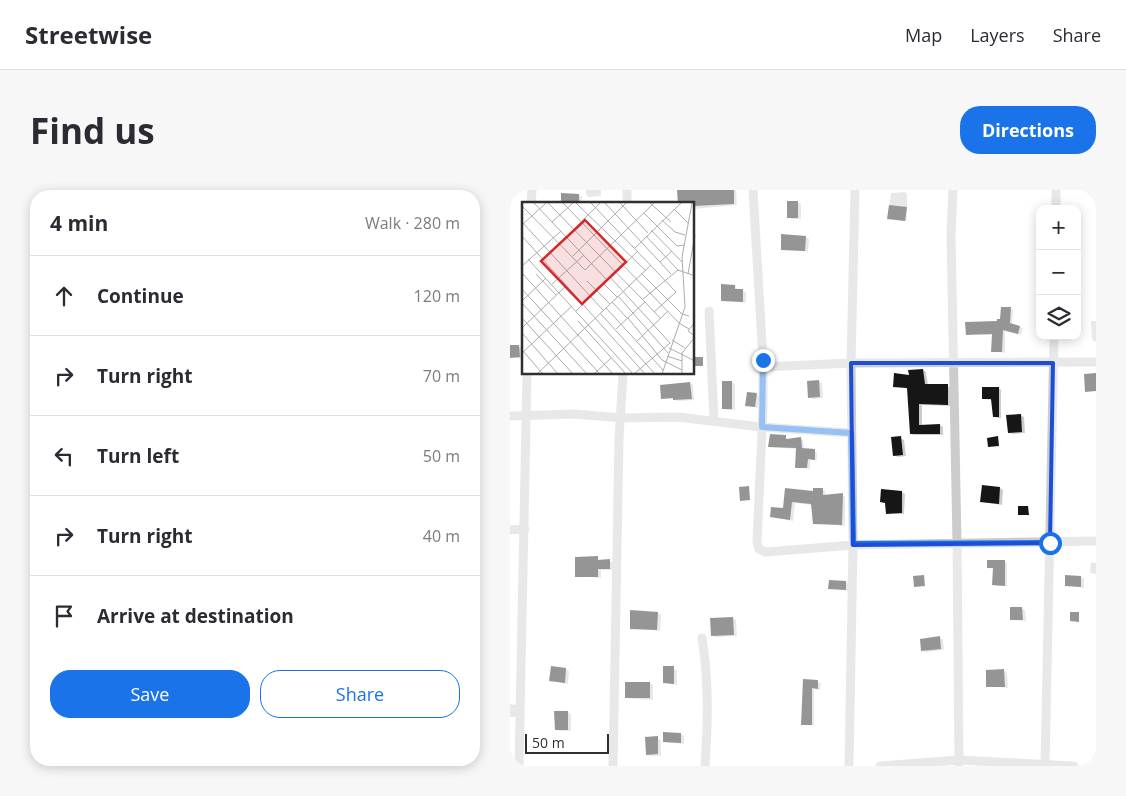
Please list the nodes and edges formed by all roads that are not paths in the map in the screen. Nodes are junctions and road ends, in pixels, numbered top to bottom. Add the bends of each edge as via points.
1 (753, 190) edge
2 (855, 190) edge
3 (953, 190) edge
4 (1056, 190) edge
5 (1056, 205) edge
6 (709, 311) dead end
7 (1054, 340) edge
8 (954, 362) junction
9 (1096, 362) edge
10 (851, 363) junction
11 (1053, 363) junction
12 (763, 367) junction
13 (527, 375) edge
14 (623, 375) edge
15 (524, 414) junction
16 (510, 416) edge
17 (622, 418) junction
18 (714, 420) junction
19 (762, 427) junction
20 (851, 433) junction
21 (525, 529) junction
22 (510, 530) edge
23 (1096, 541) edge
24 (958, 542) junction
25 (1050, 543) junction
26 (853, 544) junction
27 (702, 638) dead end
28 (959, 763) edge
29 (519, 766) edge
30 (614, 766) edge
31 (705, 766) edge
32 (849, 766) edge
33 (880, 766) edge
34 (888, 766) edge
35 (1045, 766) edge
36 (1074, 766) edge

1 - 12 street
2 - 10 street
3 - 8 street
4 - 5 street
6 - 18 street
7 - 11 street
8 - 10 street
8 - 11 street
8 - 24 street
9 - 11 street
10 - 12 street
10 - 20 street
11 - 25 street
12 - 19 street
13 - 15 street
14 - 17 street
15 - 16 street
15 - 17 street
15 - 21 street
17 - 18 street
17 - 30 street via 618,469
18 - 19 street
19 - 20 street
19 - 26 street via 757,542 760,549 766,552
20 - 26 street
21 - 22 street
21 - 29 street
23 - 25 street
24 - 25 street
24 - 26 street
24 - 28 street
25 - 35 street
26 - 32 street
27 - 31 street via 708,671 709,706
28 - 34 street
28 - 35 street
33 - 34 street
35 - 36 street

